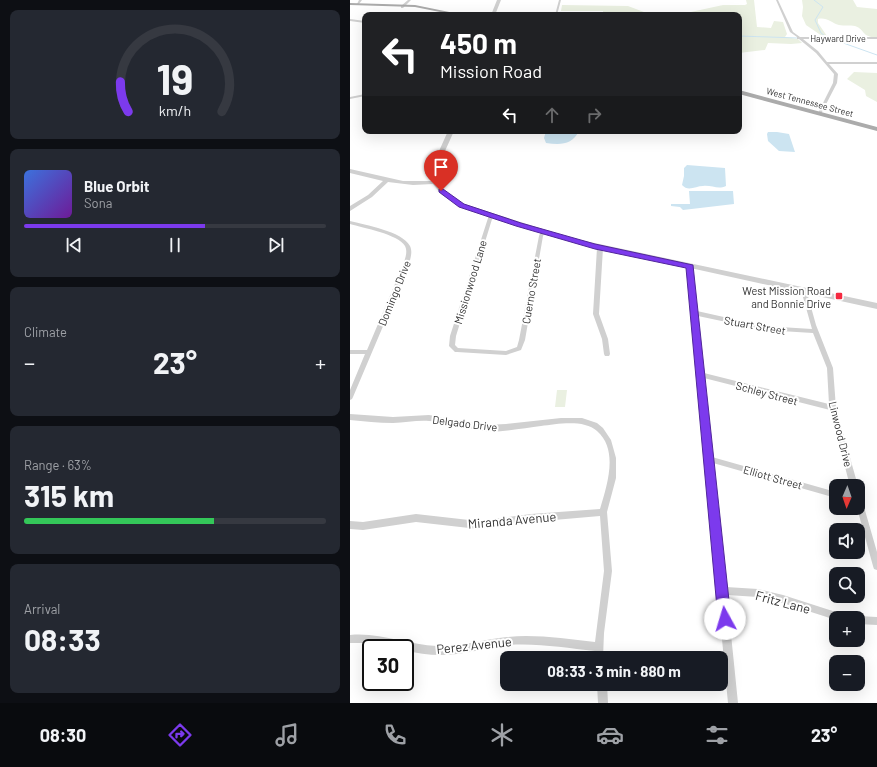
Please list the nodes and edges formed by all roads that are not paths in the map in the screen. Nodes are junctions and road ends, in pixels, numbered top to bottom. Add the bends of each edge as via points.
1 (410, 0) edge
2 (499, 0) edge
3 (560, 0) edge
4 (776, 0) edge
5 (360, 2) edge
6 (350, 5) edge
7 (404, 6) junction
8 (434, 12) edge
9 (440, 12) edge
10 (494, 12) edge
11 (557, 12) edge
12 (350, 20) edge
13 (362, 22) edge
14 (798, 38) junction
15 (877, 38) edge
16 (827, 63) junction
17 (877, 63) edge
18 (742, 88) edge
19 (742, 92) edge
20 (751, 93) junction
21 (362, 96) edge
22 (350, 98) edge
23 (821, 111) junction
24 (877, 123) edge
25 (877, 129) edge
26 (450, 134) edge
27 (350, 171) edge
28 (387, 180) junction
29 (435, 182) junction
30 (350, 209) edge
31 (491, 216) junction
32 (350, 222) edge
33 (543, 232) junction
34 (600, 248) junction
35 (690, 267) junction
36 (804, 290) junction
37 (877, 306) edge
38 (695, 313) junction
39 (816, 331) junction
40 (516, 350) joint
41 (350, 352) edge
42 (369, 352) junction
43 (608, 354) dead end
44 (701, 376) junction
45 (350, 397) edge
46 (833, 408) junction
47 (350, 417) edge
48 (709, 459) junction
49 (852, 479) edge
50 (829, 493) edge
51 (603, 512) junction
52 (862, 515) edge
53 (350, 525) edge
54 (877, 566) edge
55 (722, 591) junction
56 (829, 614) edge
57 (865, 620) edge
58 (877, 621) edge
59 (350, 639) edge
60 (599, 647) junction
61 (599, 651) edge
62 (602, 691) edge
63 (603, 703) edge
64 (733, 703) edge

1 - 7 street
2 - 10 street
3 - 11 street
4 - 14 street
5 - 6 main road
5 - 7 main road
6 - 7 main road
7 - 8 main road
7 - 9 main road
12 - 13 street
14 - 15 street, Hayward Drive
14 - 16 street via 814,49
16 - 17 street
16 - 23 street via 836,77
18 - 20 main road, West Tennessee Street
19 - 20 main road, West Tennessee Street
20 - 23 main road, West Tennessee Street
21 - 22 street
23 - 24 main road, West Tennessee Street
23 - 25 main road, West Tennessee Street
26 - 29 street via 434,170
27 - 28 street
28 - 29 street via 409,184
28 - 30 street via 365,200
29 - 31 street via 444,194 455,202
31 - 33 street
31 - 40 street, Missionwood Lane via 452,343 454,348 461,352 506,353
32 - 42 street, Domingo Drive via 393,236 404,242 409,251 406,265
33 - 34 street
33 - 40 street, Cuerno Street via 522,340
34 - 35 street
34 - 43 street via 596,314
35 - 36 street
35 - 38 street
36 - 37 street
36 - 39 street, Linwood Drive
38 - 39 street, Stuart Street via 764,328
38 - 44 street
39 - 46 street, Linwood Drive via 830,368
41 - 42 street
42 - 45 street, Domingo Drive
44 - 46 street, Schley Street
44 - 48 street
46 - 49 street, Linwood Drive
47 - 51 street, Delgado Drive via 393,420 429,418 486,428 561,421 582,421 595,425 608,440 613,458 612,478
48 - 50 street, Elliott Street
48 - 55 street
51 - 53 street, Miranda Avenue via 478,525 416,518 363,526
51 - 60 street via 608,571
52 - 54 street
55 - 56 street, Fritz Lane via 783,599
55 - 64 street
57 - 58 street
59 - 60 street, Perez Avenue via 380,639 428,650 465,649 528,640
60 - 61 street
62 - 63 street

